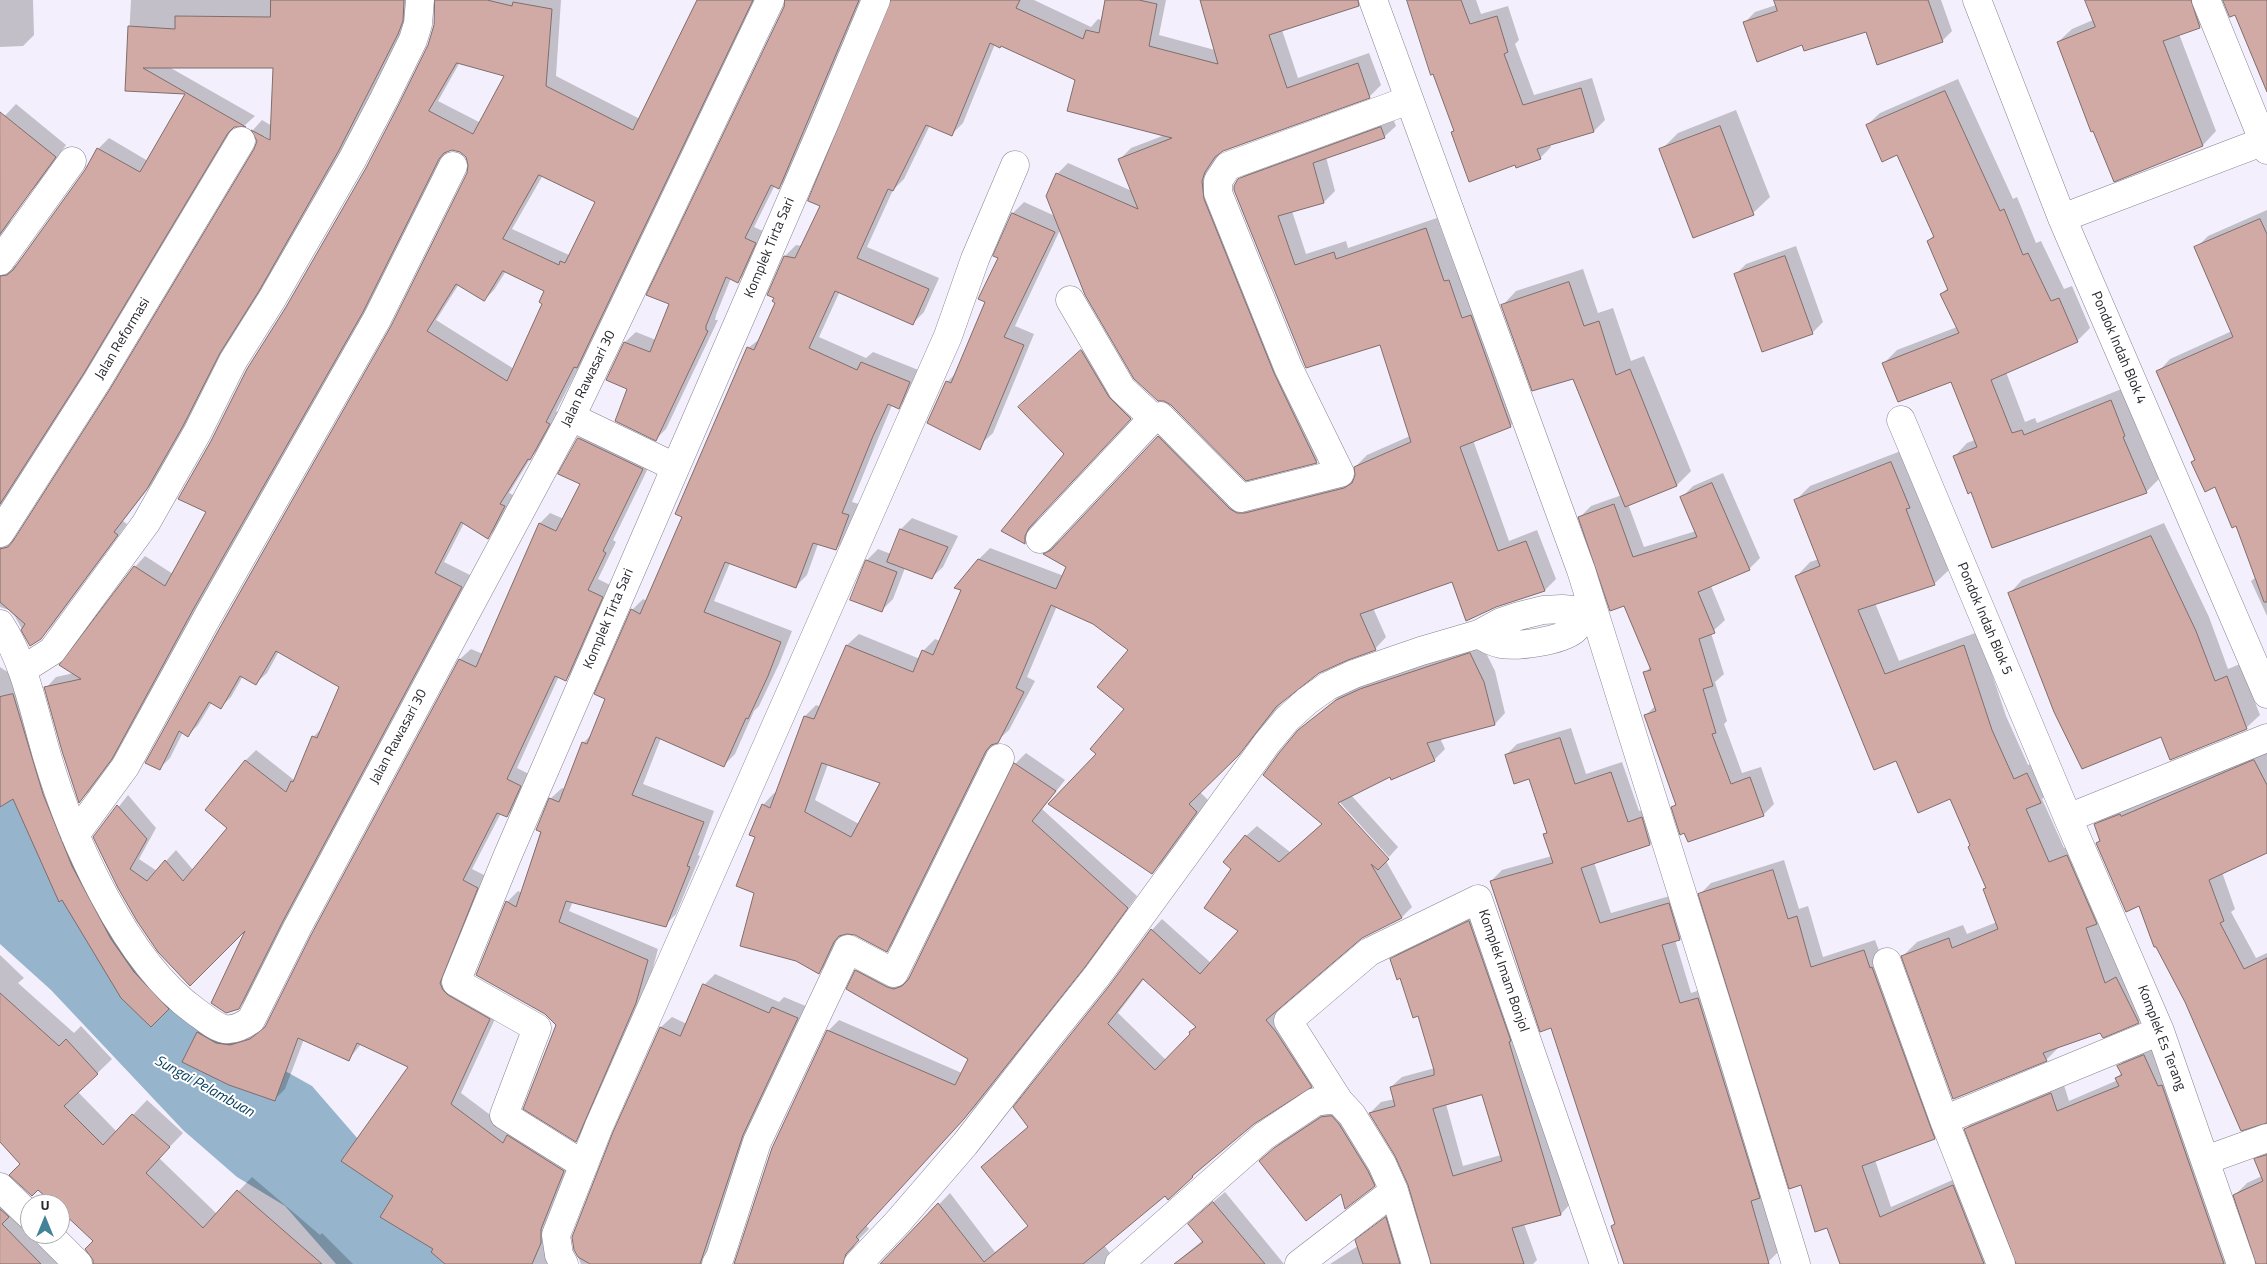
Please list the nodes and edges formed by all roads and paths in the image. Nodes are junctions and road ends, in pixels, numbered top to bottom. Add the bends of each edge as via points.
1 (420, 0) edge
2 (770, 0) edge
3 (876, 0) edge
4 (1373, 0) edge
5 (1977, 0) edge
6 (2206, 0) edge
7 (1409, 100) junction
8 (241, 142) dead end
9 (2266, 144) edge
10 (72, 161) dead end
11 (1015, 165) dead end
12 (453, 166) dead end
13 (2062, 218) junction
14 (0, 261) edge
15 (1070, 300) dead end
16 (571, 418) junction
17 (1153, 418) junction
18 (1900, 420) dead end
19 (675, 467) junction
20 (0, 533) edge
21 (1040, 539) dead end
22 (1589, 613) junction
23 (0, 624) edge
24 (22, 670) junction
25 (2267, 694) edge
26 (2267, 738) edge
27 (1000, 758) dead end
28 (2068, 818) junction
29 (75, 835) junction
30 (1887, 962) dead end
31 (2160, 1031) junction
32 (1339, 1101) junction
33 (1944, 1120) junction
34 (2267, 1138) edge
35 (2206, 1160) junction
36 (584, 1166) junction
37 (0, 1187) edge
38 (1394, 1191) junction
39 (20, 1206) edge
40 (58, 1244) edge
41 (78, 1264) edge
42 (564, 1264) edge
43 (716, 1264) edge
44 (858, 1264) edge
45 (1118, 1264) edge
46 (1298, 1264) edge
47 (1416, 1264) edge
48 (1604, 1264) edge
49 (1796, 1264) edge
50 (2001, 1264) edge
51 (2241, 1264) edge

1 - 24 street via 420,16 413,40 361,143 233,361 146,523 52,650
2 - 16 street, Jalan Rawasari 30
3 - 19 street, Komplek Tirta Sari
4 - 7 street
5 - 13 street, Pondok Indah Blok 4
6 - 9 street
7 - 17 street via 1228,166 1218,181 1218,193 1288,367 1340,472 1241,498 1160,416
7 - 22 street via 1580,570
8 - 20 street, Jalan Reformasi via 97,381
9 - 13 street
10 - 14 street
11 - 36 street via 975,258 944,345
12 - 29 street via 377,319 126,766
13 - 25 street, Pondok Indah Blok 4
15 - 17 street via 1122,389
16 - 19 street
16 - 29 street, Jalan Rawasari 30 via 297,928 251,1020 229,1031 217,1027 188,1006 159,978 111,911
17 - 21 street
18 - 28 street, Pondok Indah Blok 5
19 - 36 street, Komplek Tirta Sari via 456,982 537,1028 504,1115
22 - 44 street via 1543,610 1501,622 1479,634 1421,650 1328,686 1287,719 1057,1026 964,1144
22 - 49 street via 1724,1024
23 - 24 street, Jalan Rawasari 30
24 - 29 street, Jalan Rawasari 30 via 55,785
26 - 28 street
27 - 43 street via 894,973 848,949 757,1142
28 - 31 street, Komplek Es Terang
30 - 33 street
31 - 33 street
31 - 35 street, Komplek Es Terang
32 - 38 street via 1352,1115 1382,1164
32 - 45 street via 1315,1102 1264,1136
32 - 48 street, Komplek Imam Bonjol via 1288,1021 1369,952 1478,899
33 - 50 street
34 - 35 street
35 - 51 street, Komplek Es Terang
36 - 42 street via 556,1235
37 - 39 street
38 - 46 street
38 - 47 street
40 - 41 street

